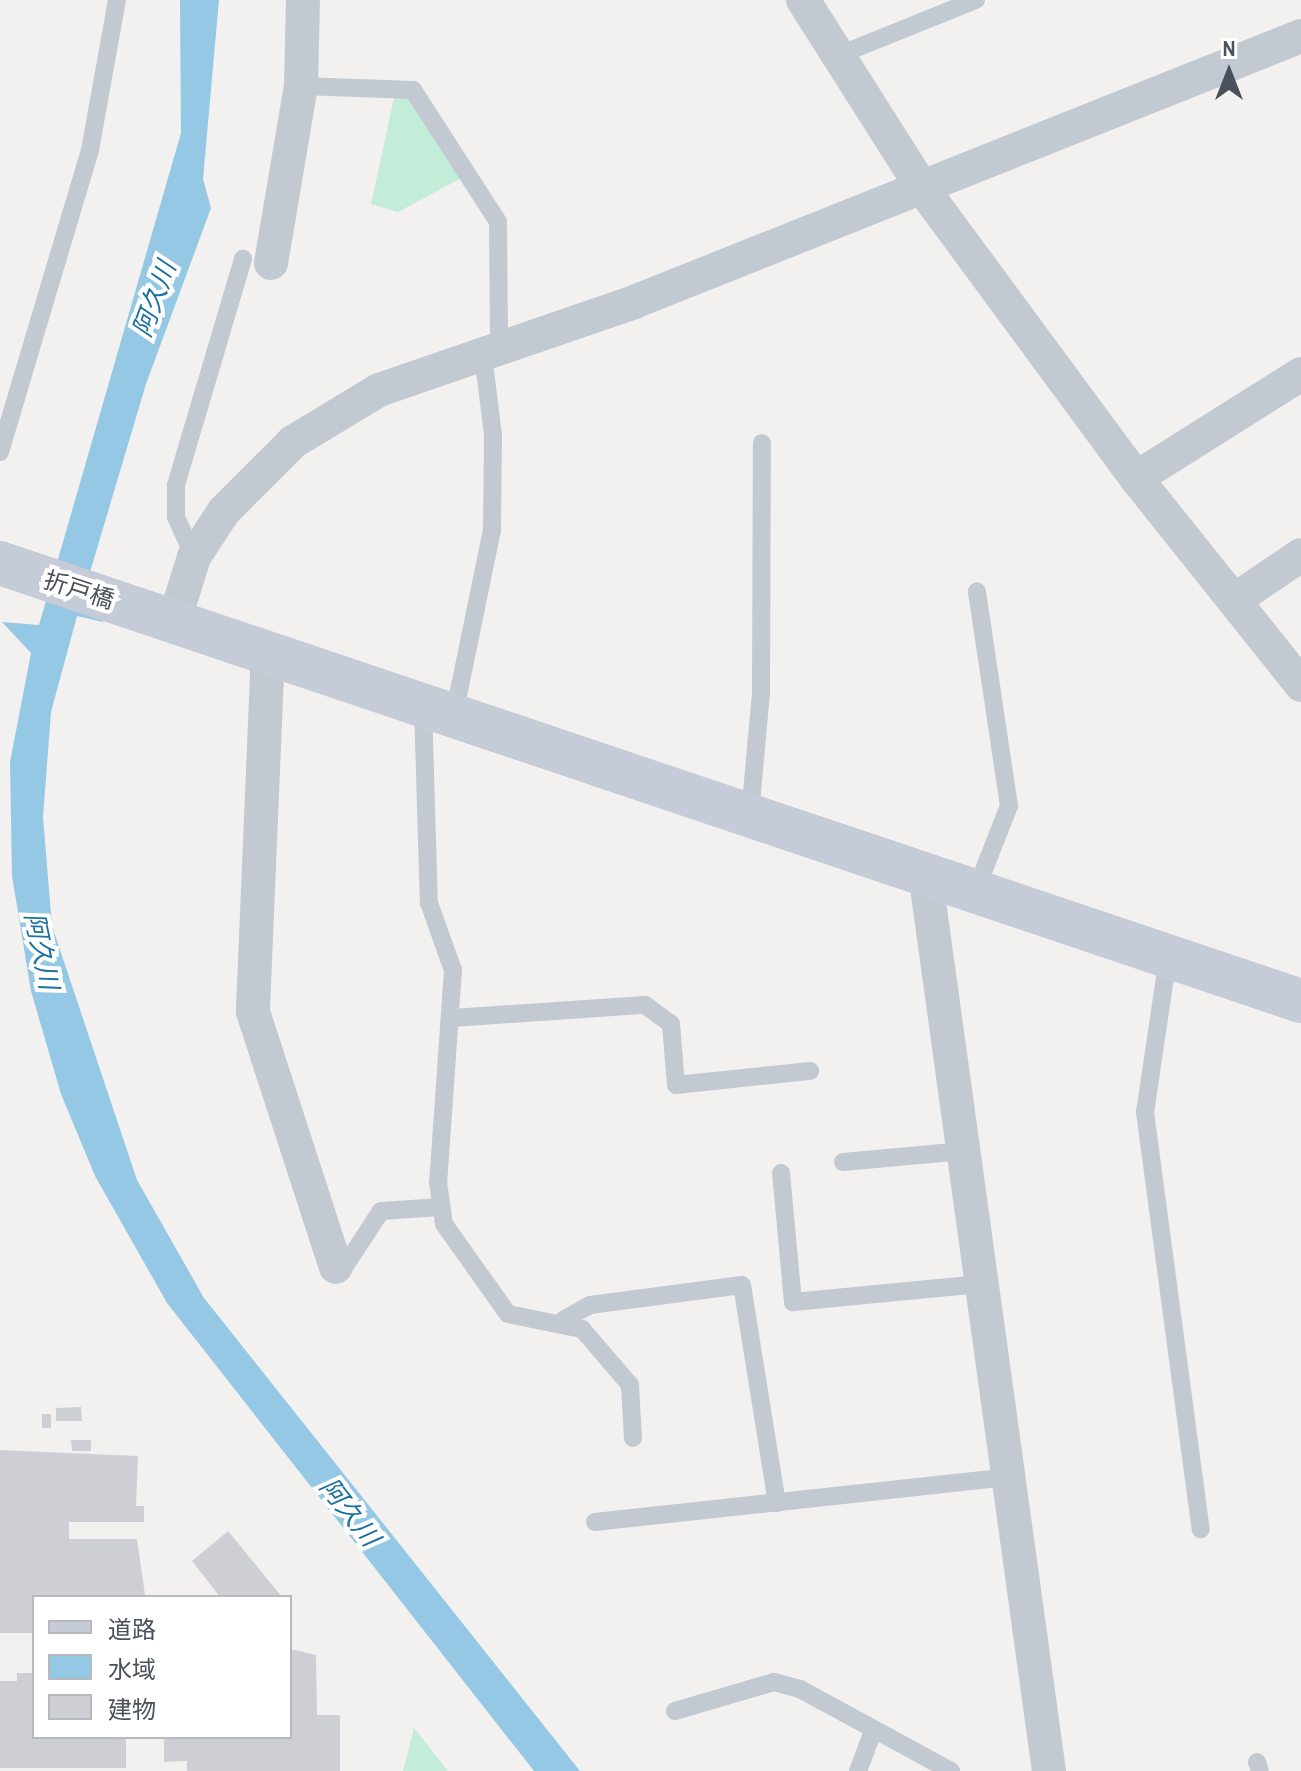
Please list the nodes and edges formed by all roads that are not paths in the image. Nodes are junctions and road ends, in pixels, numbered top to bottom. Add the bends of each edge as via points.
1 (117, 0) edge
2 (303, 0) edge
3 (803, 0) edge
4 (976, 0) edge
5 (1301, 36) edge
6 (834, 57) junction
7 (301, 86) junction
8 (923, 189) junction
9 (257, 261) joint
10 (491, 351) junction
11 (1301, 374) edge
12 (762, 443) dead end
13 (0, 452) edge
14 (1136, 478) junction
15 (1301, 555) edge
16 (194, 557) junction
17 (0, 563) edge
18 (977, 591) dead end
19 (1236, 599) junction
20 (166, 618) junction
21 (268, 651) junction
22 (1301, 685) edge
23 (438, 709) junction
24 (750, 814) junction
25 (925, 873) junction
26 (976, 890) junction
27 (1168, 957) junction
28 (1301, 1001) edge
29 (452, 1018) junction
30 (810, 1071) dead end
31 (963, 1151) junction
32 (843, 1162) dead end
33 (781, 1173) dead end
34 (441, 1207) junction
35 (336, 1267) joint
36 (980, 1284) junction
37 (563, 1320) junction
38 (633, 1438) dead end
39 (1006, 1477) junction
40 (777, 1503) junction
41 (595, 1522) dead end
42 (1201, 1529) dead end
43 (675, 1711) dead end
44 (873, 1731) junction
45 (858, 1771) edge
46 (951, 1771) edge
47 (1049, 1771) edge

1 - 13 lane via 90,150
2 - 7 street
3 - 6 street
4 - 6 lane
5 - 8 street
6 - 8 street
7 - 9 street
7 - 10 lane via 413,90 498,222
8 - 10 street
8 - 14 street
9 - 16 lane via 176,485 176,517
10 - 16 street via 379,390 293,442 224,511
10 - 23 lane via 492,530
11 - 14 street
12 - 24 lane via 761,694
14 - 19 street
15 - 19 street
16 - 20 street
17 - 20 street, 折戸橋
18 - 26 lane via 1009,806
19 - 22 street
20 - 21 street, 折戸橋
21 - 23 street, 折戸橋
21 - 35 street via 253,1012
23 - 24 street, 折戸橋
23 - 29 lane via 423,839 429,903 453,970
24 - 25 street, 折戸橋
25 - 26 street, 折戸橋
25 - 31 street
26 - 27 street, 折戸橋
27 - 28 street, 折戸橋
27 - 42 lane via 1145,1112
29 - 30 lane via 645,1005 671,1024 676,1085
29 - 34 lane
31 - 32 lane
31 - 36 street
33 - 36 lane via 793,1302
34 - 35 lane via 381,1211 343,1269
34 - 37 lane via 473,1274 508,1314
36 - 39 street
37 - 38 lane via 582,1329 630,1385
37 - 40 lane via 590,1305 742,1285
39 - 40 lane
39 - 47 street
40 - 41 lane
43 - 44 lane via 774,1682 800,1689
44 - 45 lane
44 - 46 lane

